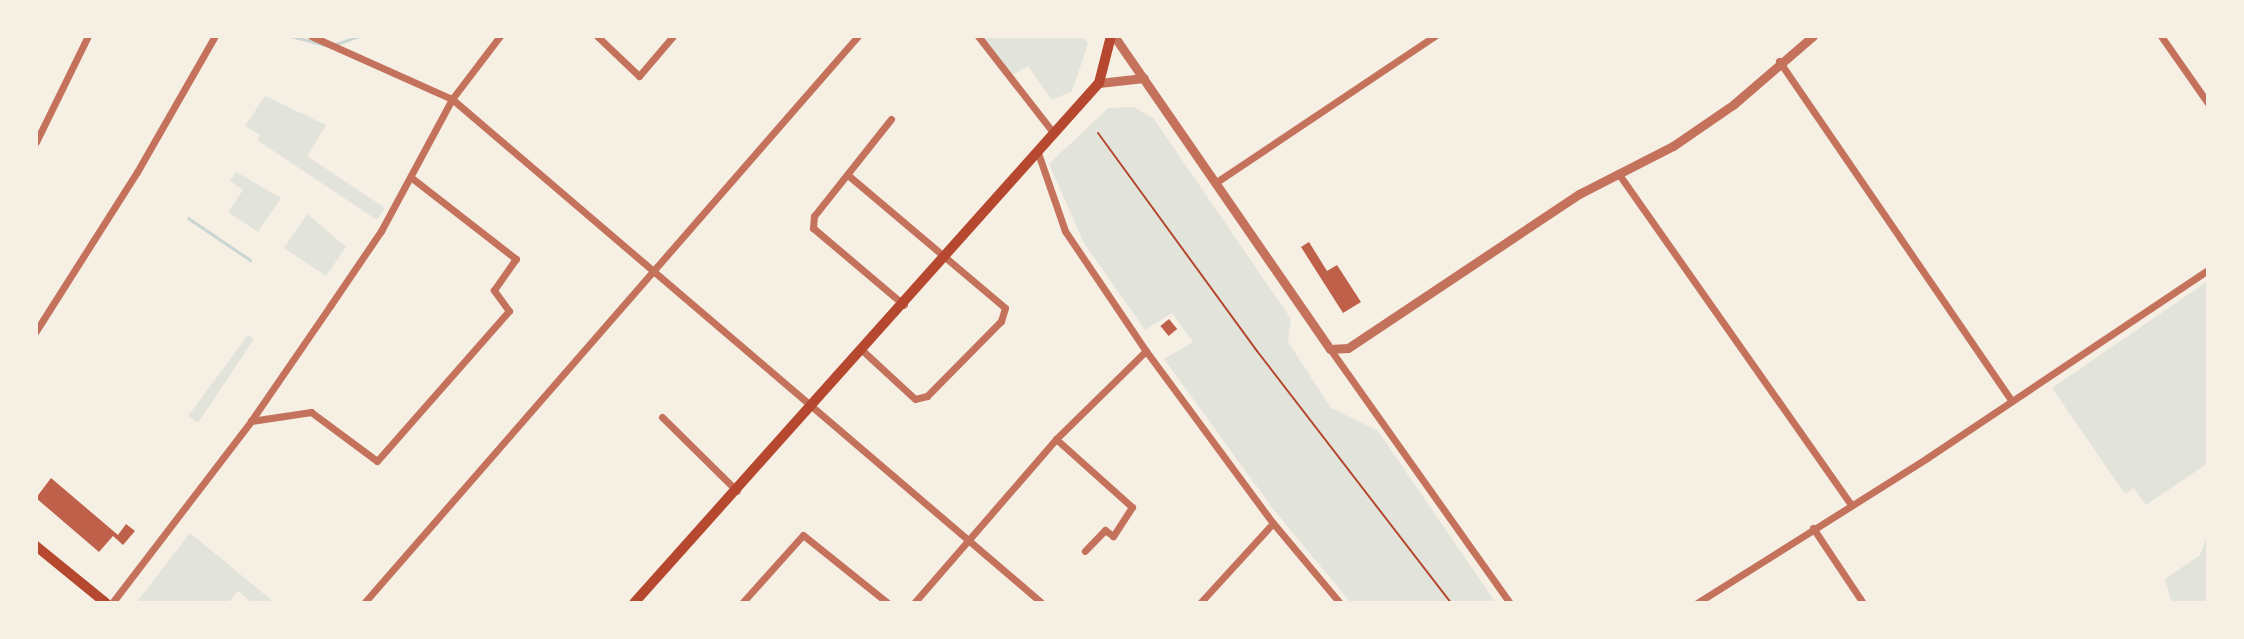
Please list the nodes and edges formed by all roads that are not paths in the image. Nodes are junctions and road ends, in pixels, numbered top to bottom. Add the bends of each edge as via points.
1 (88, 36) edge
2 (215, 36) edge
3 (311, 36) edge
4 (500, 36) edge
5 (597, 36) edge
6 (673, 36) edge
7 (858, 36) edge
8 (978, 36) edge
9 (1112, 36) edge
10 (1435, 36) edge
11 (1813, 36) edge
12 (2161, 36) edge
13 (1779, 61) junction
14 (1144, 78) junction
15 (1099, 83) junction
16 (452, 99) junction
17 (2208, 103) edge
18 (891, 119) dead end
19 (1052, 131) junction
20 (36, 142) edge
21 (1037, 150) junction
22 (1618, 173) junction
23 (849, 176) junction
24 (412, 178) junction
25 (1215, 183) junction
26 (947, 256) junction
27 (652, 269) junction
28 (2208, 270) edge
29 (904, 305) junction
30 (36, 331) edge
31 (1330, 349) junction
32 (863, 351) junction
33 (1146, 351) junction
34 (2012, 401) junction
35 (813, 406) junction
36 (662, 417) dead end
37 (251, 421) junction
38 (1056, 439) junction
39 (737, 491) junction
40 (1851, 505) junction
41 (1273, 523) junction
42 (1813, 528) junction
43 (969, 538) junction
44 (36, 546) edge
45 (1085, 551) dead end
46 (109, 603) edge
47 (364, 603) edge
48 (634, 603) edge
49 (742, 603) edge
50 (888, 603) edge
51 (914, 603) edge
52 (1042, 603) edge
53 (1200, 603) edge
54 (1340, 603) edge
55 (1510, 603) edge
56 (1697, 603) edge
57 (1863, 603) edge

1 - 20 street
2 - 30 street
3 - 16 street
4 - 16 street
5 - 6 street via 639,76
7 - 27 street
8 - 19 street
9 - 14 street
9 - 15 main road
10 - 25 street
11 - 13 street
12 - 17 street
13 - 22 street via 1734,104 1673,146
13 - 34 street
14 - 15 street
14 - 25 street
15 - 19 main road
16 - 24 street
16 - 27 street
18 - 23 street
19 - 21 main road
21 - 26 main road
21 - 33 street via 1065,231
22 - 31 street via 1356,343
22 - 40 street
23 - 26 street
23 - 29 street via 814,216 813,228
24 - 37 street
24 - 37 street via 516,259 494,290 509,311 377,461 311,412
25 - 31 street
26 - 29 main road
26 - 32 street via 1005,308 1001,321 927,396 915,399
27 - 35 street
27 - 47 street
28 - 34 street
29 - 32 main road
31 - 55 street
32 - 35 main road
33 - 38 street
33 - 41 street
34 - 40 street
35 - 39 main road
35 - 43 street
36 - 39 street
37 - 46 street
38 - 43 street
38 - 45 street via 1132,507 1113,536 1105,530
39 - 48 main road
40 - 42 street
41 - 53 street
41 - 54 street
42 - 56 street
42 - 57 street
43 - 51 street
43 - 52 street
44 - 46 main road
49 - 50 street via 803,535

